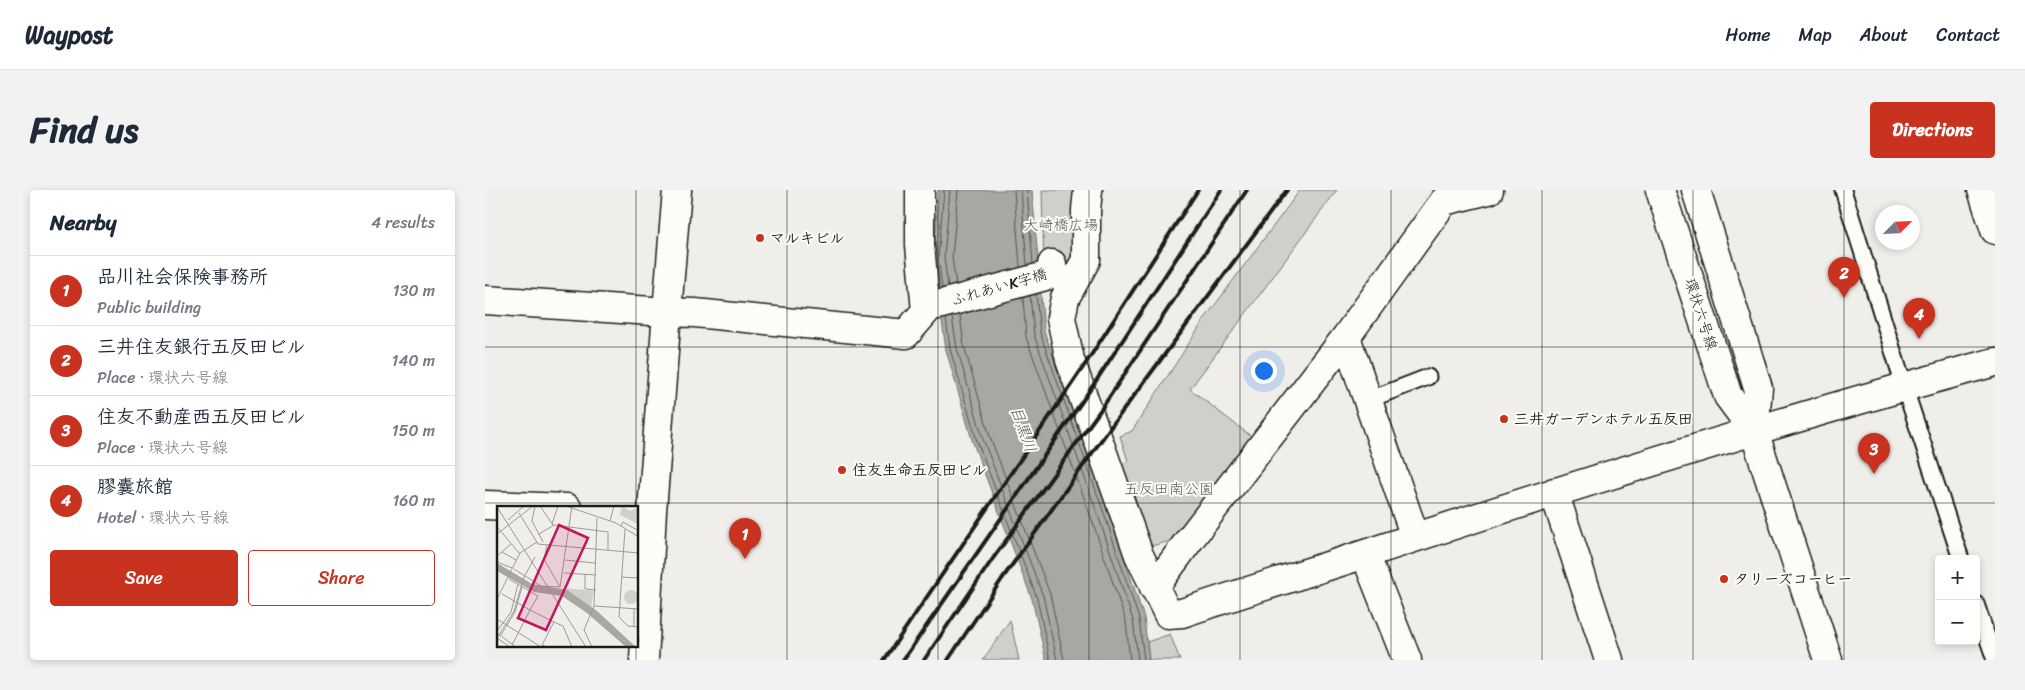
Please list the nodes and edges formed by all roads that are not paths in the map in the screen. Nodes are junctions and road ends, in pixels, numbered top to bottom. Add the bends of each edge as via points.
1 (677, 190) edge
2 (920, 190) edge
3 (1088, 190) edge
4 (1489, 190) edge
5 (1661, 190) edge
6 (1696, 190) edge
7 (1843, 190) edge
8 (1983, 190) edge
9 (1994, 221) edge
10 (1052, 264) dead end
11 (485, 300) edge
12 (938, 305) dead end
13 (667, 312) junction
14 (1346, 337) junction
15 (1995, 362) edge
16 (1428, 377) dead end
17 (1904, 386) junction
18 (1368, 400) junction
19 (1754, 431) junction
20 (1554, 492) junction
21 (485, 505) edge
22 (512, 506) edge
23 (645, 510) edge
24 (1415, 537) junction
25 (1365, 554) junction
26 (1960, 555) edge
27 (1154, 588) junction
28 (1980, 616) edge
29 (644, 660) edge
30 (1407, 660) edge
31 (1609, 660) edge
32 (1828, 660) edge
33 (1995, 660) edge

1 - 13 street
2 - 13 street via 926,310 906,334
3 - 27 street via 1086,260 1065,298 1061,318 1070,360 1139,555
4 - 14 street via 1444,201
5 - 19 street, 環状六号線 via 1728,396
6 - 19 street, 環状六号線 via 1758,388
7 - 17 lane
8 - 9 street
10 - 12 street, ふれあいK字橋 via 1053,274
11 - 13 street
13 - 23 street
14 - 18 street
14 - 27 street
15 - 17 street
16 - 18 lane
17 - 19 street
17 - 26 lane
18 - 24 street
19 - 20 street
19 - 32 street, 環状六号線
20 - 24 street
20 - 31 street
21 - 22 street
23 - 29 street
24 - 25 street
25 - 27 street via 1182,613 1168,614
25 - 30 street
28 - 33 lane

